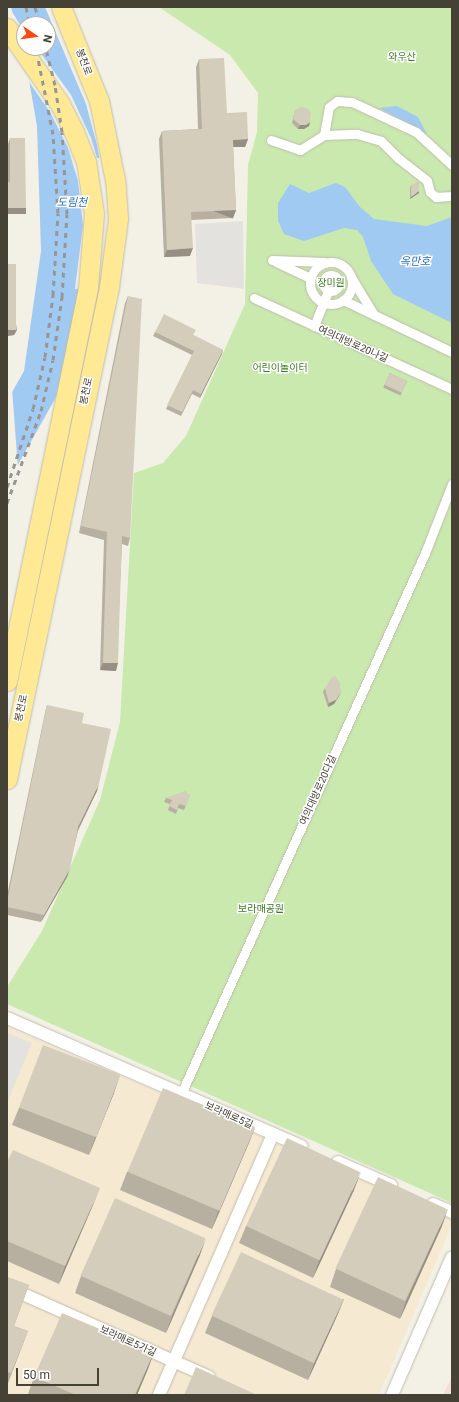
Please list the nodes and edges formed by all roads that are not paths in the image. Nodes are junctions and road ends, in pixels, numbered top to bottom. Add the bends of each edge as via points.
1 (61, 7) edge
2 (7, 28) edge
3 (324, 135) junction
4 (271, 140) dead end
5 (452, 165) edge
6 (452, 196) edge
7 (324, 263) junction
8 (338, 263) junction
9 (311, 276) junction
10 (350, 276) junction
11 (331, 283) junction
12 (350, 291) junction
13 (312, 292) junction
14 (254, 298) dead end
15 (342, 301) junction
16 (324, 303) junction
17 (375, 316) junction
18 (314, 326) junction
19 (452, 352) edge
20 (452, 389) edge
21 (452, 484) edge
22 (7, 681) edge
23 (7, 779) edge
24 (7, 1018) edge
25 (181, 1094) junction
26 (273, 1134) junction
27 (315, 1152) edge
28 (328, 1158) edge
29 (404, 1191) edge
30 (425, 1200) edge
31 (452, 1212) edge
32 (452, 1257) edge
33 (7, 1287) edge
34 (172, 1360) junction
35 (222, 1382) edge
36 (159, 1395) edge
37 (392, 1395) edge

1 - 23 main road, 봉천로 via 99,101 114,172 118,219 109,287
2 - 22 main road, 봉천로 via 60,104 86,161 94,214 88,288
3 - 4 street via 300,150
3 - 5 street via 329,107 337,101 352,102 416,132
3 - 6 street via 357,134 382,140 398,158 427,181 430,192 436,197
7 - 8 street
7 - 9 street
7 - 9 street via 272,260
7 - 11 street
8 - 10 street
8 - 11 street
9 - 11 street
9 - 13 street
10 - 11 street
10 - 12 street
10 - 17 street
11 - 12 street
11 - 13 street
11 - 15 street
11 - 16 street
12 - 15 street
13 - 16 street
14 - 18 street, 여의대방로20나길
15 - 16 street
15 - 17 street
16 - 18 street
17 - 19 street
18 - 20 street, 여의대방로20나길
21 - 25 street, 여의대방로20다길 via 425,553
24 - 25 street, 보라매로5길
25 - 26 street, 보라매로5길
26 - 27 street, 보라매로5길
26 - 34 street
28 - 29 street
30 - 31 street
32 - 37 street
33 - 34 street, 보라매로5가길
34 - 35 street, 보라매로5가길
34 - 36 street

